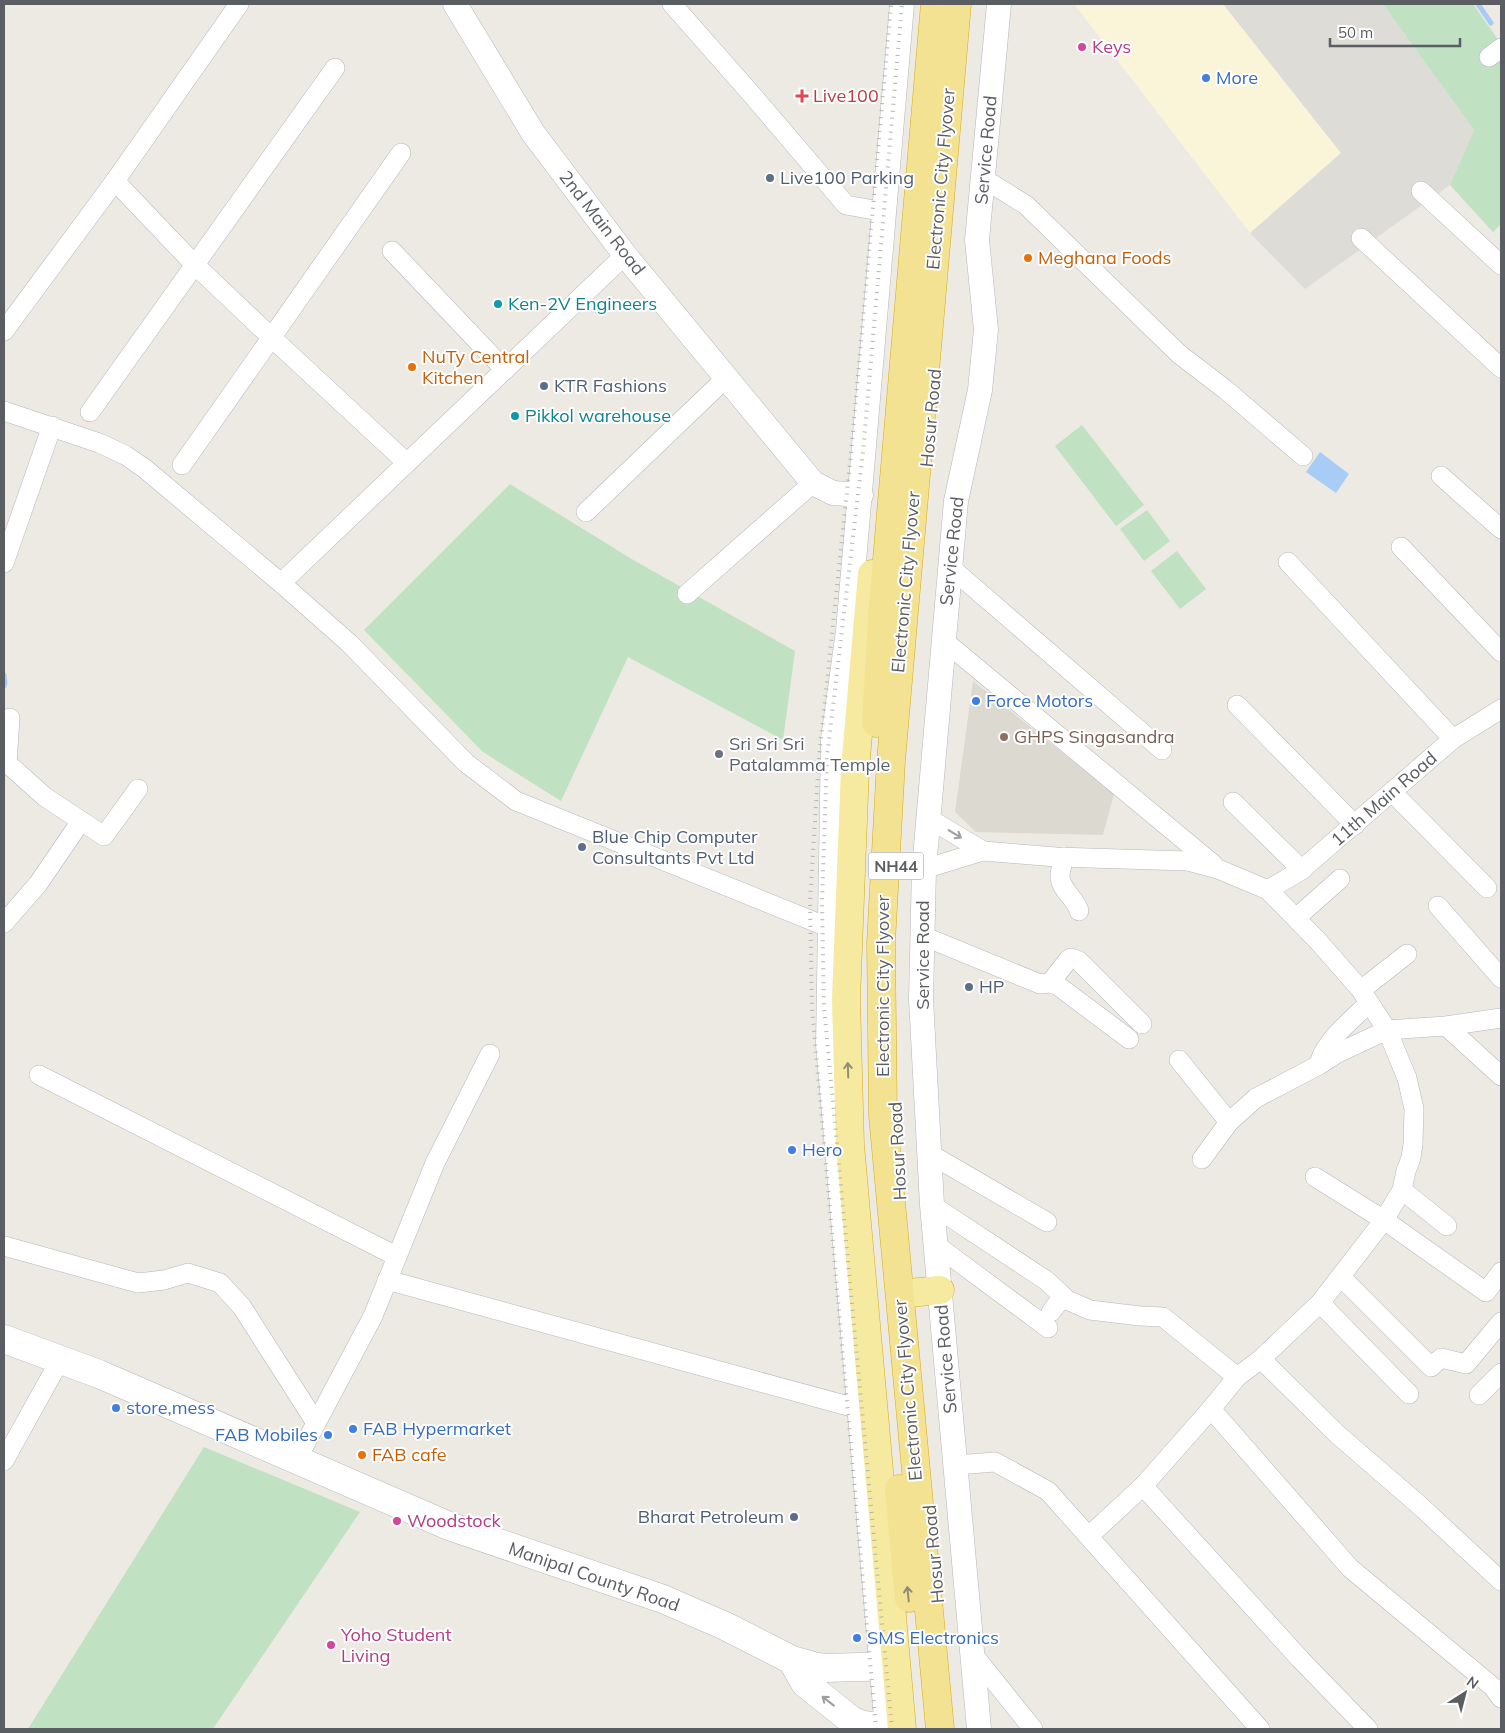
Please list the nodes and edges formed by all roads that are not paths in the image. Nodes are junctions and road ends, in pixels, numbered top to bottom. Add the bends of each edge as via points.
1 (239, 4) edge
2 (455, 4) edge
3 (672, 4) edge
4 (902, 4) edge
5 (922, 4) edge
6 (935, 4) edge
7 (957, 4) edge
8 (967, 4) edge
9 (999, 4) edge
10 (335, 68) dead end
11 (401, 153) dead end
12 (984, 178) junction
13 (115, 181) junction
14 (1421, 191) dead end
15 (885, 212) junction
16 (1361, 238) dead end
17 (392, 251) dead end
18 (625, 255) junction
19 (1501, 264) edge
20 (195, 265) junction
21 (4, 331) edge
22 (270, 337) junction
23 (1501, 366) edge
24 (505, 370) junction
25 (727, 377) junction
26 (4, 411) edge
27 (90, 412) dead end
28 (52, 426) junction
29 (1303, 456) dead end
30 (407, 463) junction
31 (182, 465) dead end
32 (1441, 476) dead end
33 (813, 483) junction
34 (861, 495) junction
35 (586, 512) dead end
36 (1501, 529) edge
37 (1401, 547) dead end
38 (4, 562) edge
39 (1288, 562) dead end
40 (950, 567) junction
41 (281, 583) junction
42 (687, 594) dead end
43 (943, 640) junction
44 (1501, 652) edge
45 (1237, 705) dead end
46 (1501, 709) edge
47 (10, 718) dead end
48 (1453, 739) junction
49 (1162, 750) dead end
50 (138, 789) dead end
51 (1392, 792) junction
52 (1233, 802) dead end
53 (928, 818) junction
54 (82, 821) junction
55 (1355, 825) junction
56 (983, 851) junction
57 (1064, 857) junction
58 (1218, 868) junction
59 (924, 869) junction
60 (1302, 870) junction
61 (1340, 878) dead end
62 (1487, 888) dead end
63 (1268, 890) junction
64 (1438, 906) dead end
65 (1079, 911) dead end
66 (1296, 918) junction
67 (4, 924) edge
68 (830, 928) junction
69 (923, 936) junction
70 (1407, 954) dead end
71 (1501, 978) edge
72 (1050, 983) junction
73 (1365, 997) junction
74 (1501, 1018) edge
75 (1142, 1024) dead end
76 (1446, 1026) junction
77 (1387, 1030) junction
78 (1129, 1039) dead end
79 (490, 1054) dead end
80 (1179, 1060) dead end
81 (1319, 1065) junction
82 (39, 1075) dead end
83 (1501, 1076) edge
84 (1229, 1122) junction
85 (930, 1154) junction
86 (1202, 1160) dead end
87 (1315, 1177) dead end
88 (1402, 1190) junction
89 (932, 1205) junction
90 (1384, 1220) junction
91 (1048, 1222) dead end
92 (1447, 1226) dead end
93 (936, 1245) junction
94 (4, 1246) edge
95 (396, 1256) junction
96 (1501, 1272) edge
97 (1341, 1277) junction
98 (386, 1280) junction
99 (940, 1290) junction
100 (909, 1293) junction
101 (1063, 1296) junction
102 (1320, 1303) junction
103 (1501, 1322) edge
104 (4, 1339) edge
105 (1260, 1358) junction
106 (60, 1360) junction
107 (1501, 1373) edge
108 (1237, 1377) junction
109 (1409, 1394) dead end
110 (1479, 1395) dead end
111 (859, 1409) junction
112 (1212, 1409) junction
113 (316, 1423) junction
114 (4, 1461) edge
115 (296, 1461) junction
116 (956, 1464) junction
117 (1143, 1486) junction
118 (1089, 1536) junction
119 (1501, 1581) edge
120 (972, 1653) junction
121 (792, 1660) junction
122 (889, 1666) junction
123 (1501, 1698) edge
124 (846, 1724) edge
125 (892, 1729) edge
126 (922, 1729) edge
127 (940, 1729) edge
128 (950, 1729) edge
129 (979, 1729) edge
130 (1033, 1729) edge
131 (1260, 1729) edge
132 (1368, 1729) edge

1 - 13 street
2 - 18 street, 2nd Main Road via 533,133
3 - 15 street via 846,206
4 - 15 street
122 -> 5 highway, NH44 via 850,1145 846,999 855,768
126 -> 6 highway, Electronic City Flyover via 902,1524 866,1072 866,878 883,606
7 - 127 highway, Electronic City Flyover via 892,751 881,943 883,1116
8 - 100 highway, Hosur Road / NH44 via 898,808 892,954 895,1117
9 - 12 street, Service Road
10 - 20 street
11 - 22 street
12 - 29 street via 1026,206 1179,354
12 - 40 street, Service Road via 977,240 986,330 980,390 956,501
13 - 20 street
13 - 21 street
14 - 19 street
15 - 34 street
16 - 23 street
17 - 24 street
18 - 24 street
18 - 25 street, 2nd Main Road
20 - 22 street
20 - 27 street
22 - 30 street
22 - 31 street
24 - 30 street
25 - 33 street, 2nd Main Road
25 - 35 street
26 - 28 street
28 - 38 street
28 - 41 street via 99,442 144,468
30 - 41 street
32 - 36 street
33 - 34 street, 2nd Main Road via 832,493
33 - 42 street
34 - 68 street via 848,631 833,739
37 - 44 street
39 - 48 street
40 - 43 street, Service Road
40 - 49 street
41 - 68 street via 349,643 466,763 516,801
43 - 53 street, Service Road
43 - 58 street
45 - 55 street
46 - 48 street, 11th Main Road
47 - 54 street via 7,763 45,797
48 - 51 street, 11th Main Road
50 - 54 street via 104,836
51 - 55 street, 11th Main Road
51 - 62 street
52 - 60 street
53 -> 56 street
53 - 59 street, Service Road
54 - 67 street via 38,884
55 - 60 street, 11th Main Road
56 - 57 street
56 - 59 street
57 - 58 street via 1188,861
57 - 65 street via 1060,877 1062,886 1078,904
58 - 63 street
59 - 69 street, Service Road
60 - 63 street, 11th Main Road
61 - 66 street
63 - 66 street
64 - 71 street
66 - 73 street
68 - 111 street via 828,1048
69 - 72 street via 1040,984
69 - 85 street, Service Road via 921,999
70 - 73 street
72 - 75 street via 1068,960 1074,958
72 - 78 street
73 - 77 street
73 - 81 street via 1322,1054
74 - 76 street
76 - 77 street
76 - 83 street
77 - 81 street
77 - 88 street via 1407,1078 1414,1109 1412,1151
79 - 95 street via 435,1162
80 - 84 street
81 - 84 street via 1256,1098
82 - 95 street
84 - 86 street
85 - 89 street, Service Road
85 - 91 street
87 - 90 street
88 - 90 street
88 - 92 street
89 - 93 street, Service Road
89 - 101 street via 1048,1281
90 - 96 street via 1486,1292
90 - 97 street
93 - 99 street, Service Road
93 - 101 street via 1049,1320
94 - 113 street via 138,1283 188,1274 220,1283 242,1307
95 - 98 street
97 - 102 street
97 - 103 street via 1430,1367 1441,1358 1466,1364
98 - 111 street
98 - 113 street via 373,1316
99 - 100 highway
99 - 116 street, Service Road
100 - 128 highway, Hosur Road / NH44
101 - 108 street via 1090,1310 1163,1317
102 - 105 street
102 - 109 street
104 - 106 main road, Manipal County Road
105 - 108 street
105 - 119 street via 1336,1434
106 - 114 street
106 - 115 main road, Manipal County Road
107 - 110 street
108 - 112 street
111 - 122 street
112 - 117 street
112 - 123 street via 1350,1568 1493,1687
113 - 115 street
115 - 121 main road, Manipal County Road via 449,1526 663,1599
116 - 118 street via 995,1462 1048,1490
116 - 120 street, Service Road
117 - 118 street
117 - 132 street
118 - 131 street
120 - 129 street, Service Road
120 - 130 street
121 - 122 main road, Manipal County Road via 825,1668
124 -> 121 main road via 805,1683
122 - 125 highway, NH44
124 - 125 main road

